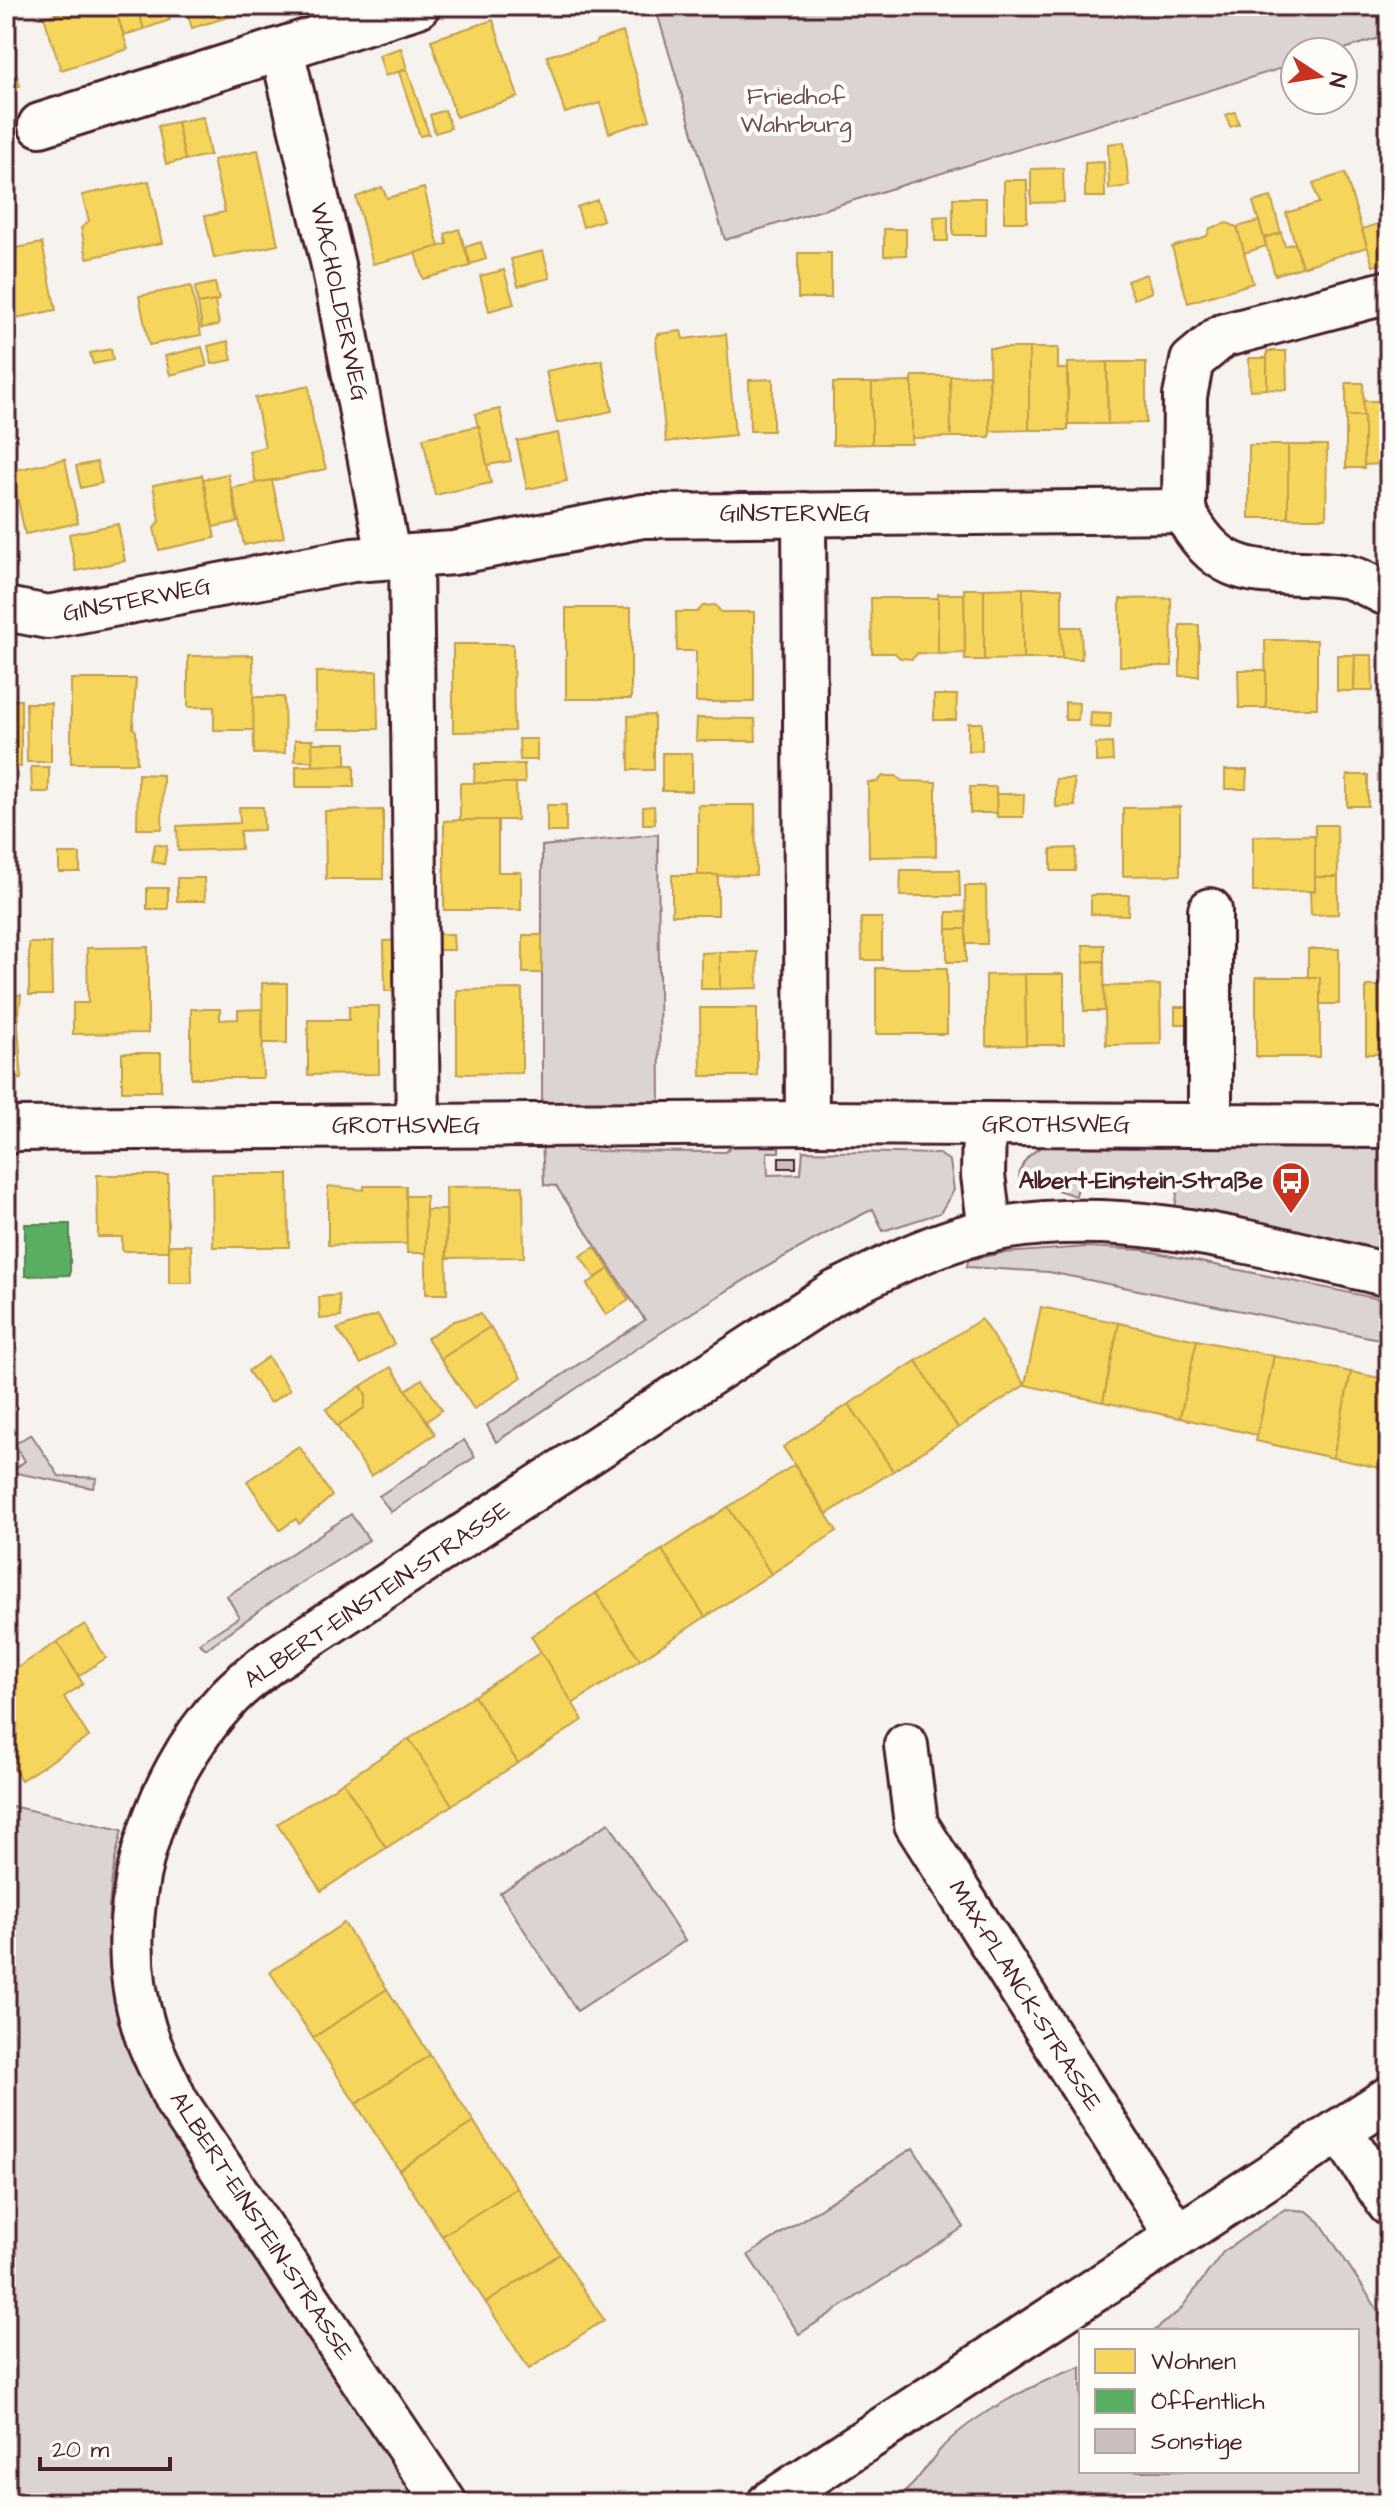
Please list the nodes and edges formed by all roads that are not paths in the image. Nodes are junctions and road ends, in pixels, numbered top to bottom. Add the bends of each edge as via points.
1 (418, 6) edge
2 (282, 50) junction
3 (40, 125) dead end
4 (1389, 292) edge
5 (1184, 511) junction
6 (804, 514) junction
7 (399, 557) junction
8 (1389, 595) edge
9 (6, 609) edge
10 (1210, 910) dead end
11 (807, 1123) junction
12 (984, 1125) junction
13 (1210, 1125) junction
14 (418, 1126) junction
15 (1389, 1126) edge
16 (6, 1133) edge
17 (990, 1231) junction
18 (1389, 1275) edge
19 (906, 1745) dead end
20 (1389, 2098) edge
21 (1340, 2130) junction
22 (1389, 2204) edge
23 (1176, 2235) junction
24 (445, 2503) edge
25 (769, 2503) edge

1 - 2 street
2 - 3 street
2 - 7 street, WACHOLDERWEG
4 - 5 street via 1222,336 1192,361 1185,396
5 - 6 street, GINSTERWEG
5 - 8 street via 1199,541 1226,563 1253,571 1347,576
6 - 7 street, GINSTERWEG via 643,516
6 - 11 street
7 - 9 street, GINSTERWEG via 48,617
7 - 14 street
10 - 13 street
11 - 12 street, GROTHSWEG
11 - 14 street, GROTHSWEG
12 - 13 street, GROTHSWEG
12 - 17 street
13 - 15 street, GROTHSWEG
14 - 16 street, GROTHSWEG
17 - 18 street, ALBERT-EINSTEIN-STRASSE via 1063,1220 1121,1221
17 - 24 street, ALBERT-EINSTEIN-STRASSE via 908,1257 834,1293 270,1662 228,1697 189,1748 159,1803 141,1864 134,1916 133,1971 144,2028 176,2101
19 - 23 street, MAX-PLANCK-STRASSE via 916,1824
20 - 21 street
21 - 22 street
21 - 23 street
23 - 25 street

